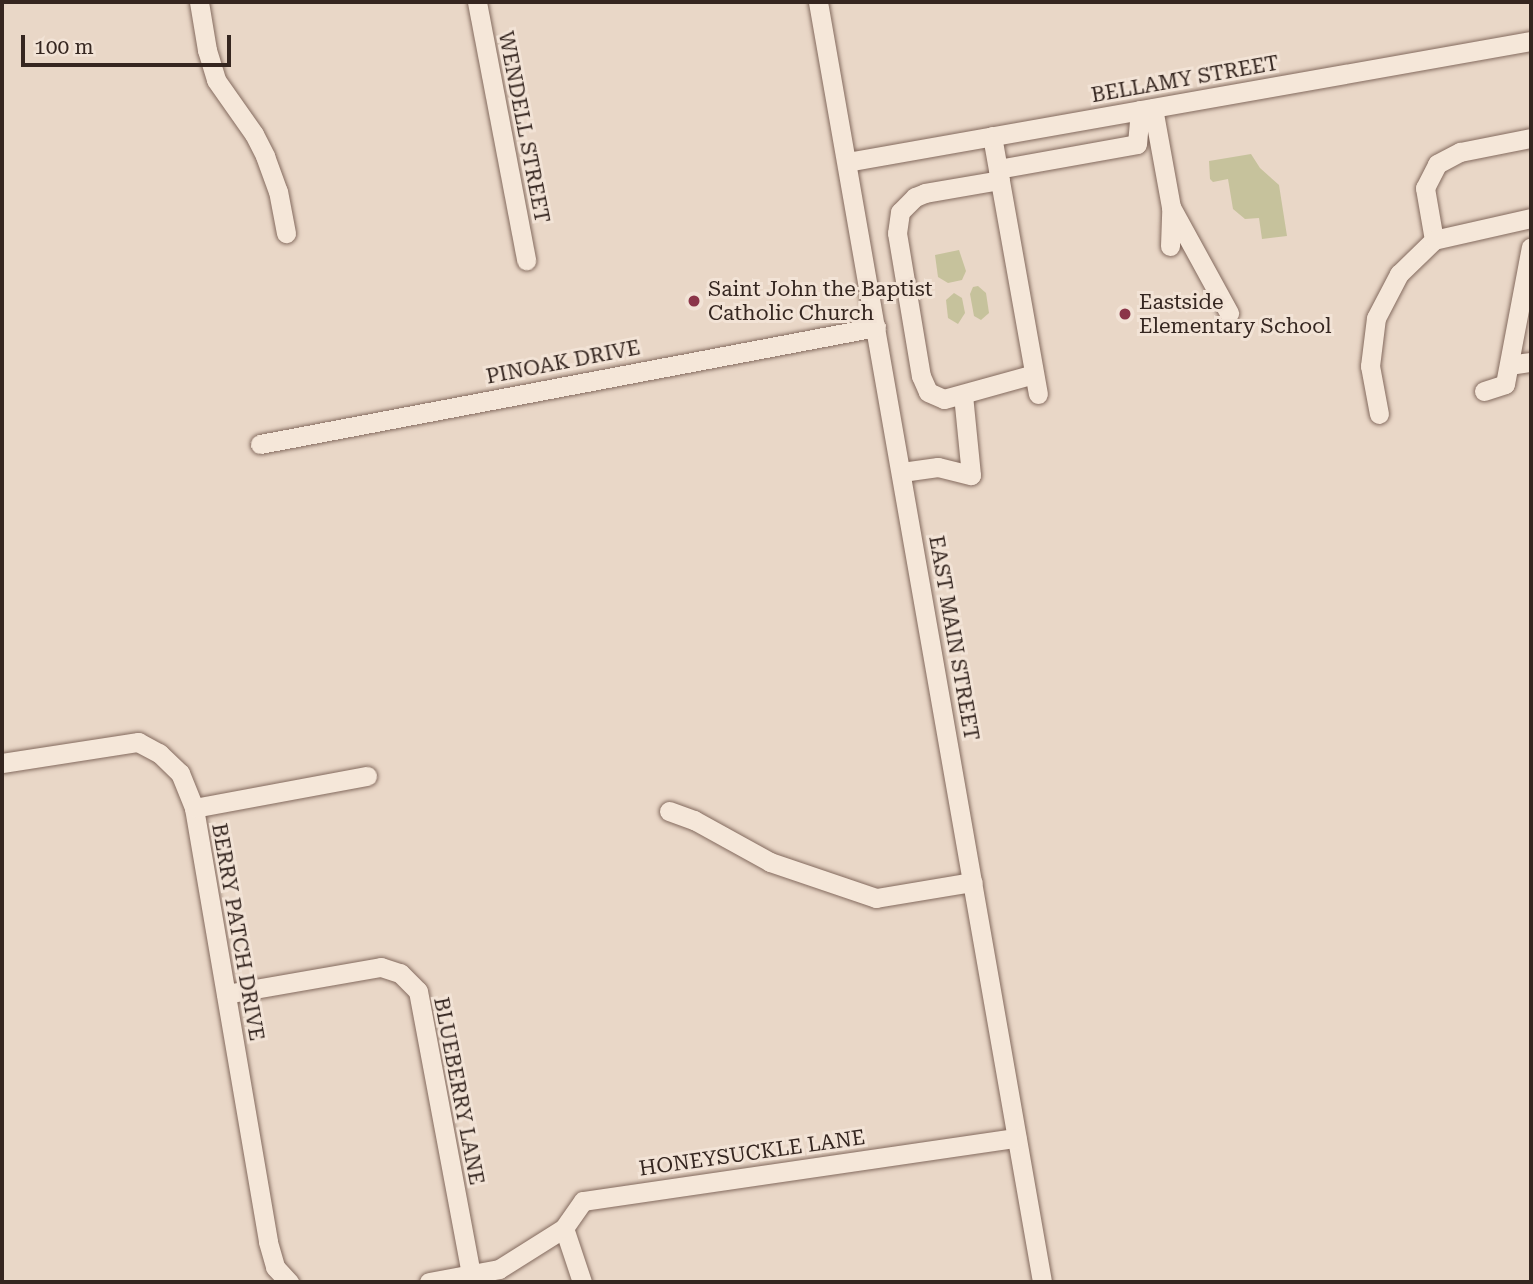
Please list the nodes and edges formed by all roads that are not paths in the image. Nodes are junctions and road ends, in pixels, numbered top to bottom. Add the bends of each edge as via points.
1 (199, 2) edge
2 (477, 2) edge
3 (818, 2) edge
4 (1531, 41) edge
5 (1146, 109) junction
6 (992, 136) junction
7 (1531, 138) edge
8 (847, 162) junction
9 (999, 174) junction
10 (1171, 207) junction
11 (1531, 218) edge
12 (286, 233) dead end
13 (1434, 240) junction
14 (1170, 246) dead end
15 (1531, 247) edge
16 (526, 260) dead end
17 (1229, 313) dead end
18 (876, 327) junction
19 (1531, 362) edge
20 (1509, 365) junction
21 (1034, 374) junction
22 (1483, 391) dead end
23 (1038, 394) dead end
24 (963, 395) junction
25 (1379, 414) dead end
26 (260, 444) dead end
27 (902, 472) junction
28 (2, 763) edge
29 (367, 776) dead end
30 (194, 808) junction
31 (669, 811) dead end
32 (973, 882) junction
33 (226, 994) junction
34 (1016, 1138) junction
35 (564, 1228) junction
36 (471, 1274) junction
37 (289, 1282) edge
38 (429, 1282) edge
39 (582, 1282) edge
40 (1042, 1282) edge

1 - 12 street via 216,80 265,156
2 - 16 street, WENDELL STREET
3 - 8 street, EAST MAIN STREET
4 - 5 street, BELLAMY STREET
5 - 6 street, BELLAMY STREET
5 - 9 street via 1137,144
5 - 10 street
6 - 8 street, BELLAMY STREET
6 - 9 street
7 - 13 street via 1460,152 1437,164 1424,188
8 - 18 street, EAST MAIN STREET
9 - 21 street
9 - 24 street via 915,197 897,222 923,384 928,392 944,399
10 - 14 street
10 - 17 street
11 - 13 street
13 - 25 street via 1399,274 1376,318 1370,366
15 - 20 street
18 - 26 street, PINOAK DRIVE
18 - 27 street, EAST MAIN STREET
19 - 20 street
20 - 22 street via 1505,384
21 - 23 street
21 - 24 street
24 - 27 street via 971,475 938,467
27 - 32 street, EAST MAIN STREET
28 - 30 street, BERRY PATCH DRIVE via 138,742 159,753 180,773
29 - 30 street
30 - 33 street, BERRY PATCH DRIVE
31 - 32 street via 770,862 876,898
32 - 34 street, EAST MAIN STREET
33 - 36 street, BLUEBERRY LANE via 381,967 400,973 418,991
33 - 37 street, BERRY PATCH DRIVE via 268,1242 275,1267
34 - 35 street, HONEYSUCKLE LANE via 583,1200
34 - 40 street, EAST MAIN STREET
35 - 36 street via 499,1269
35 - 39 street
36 - 38 street

